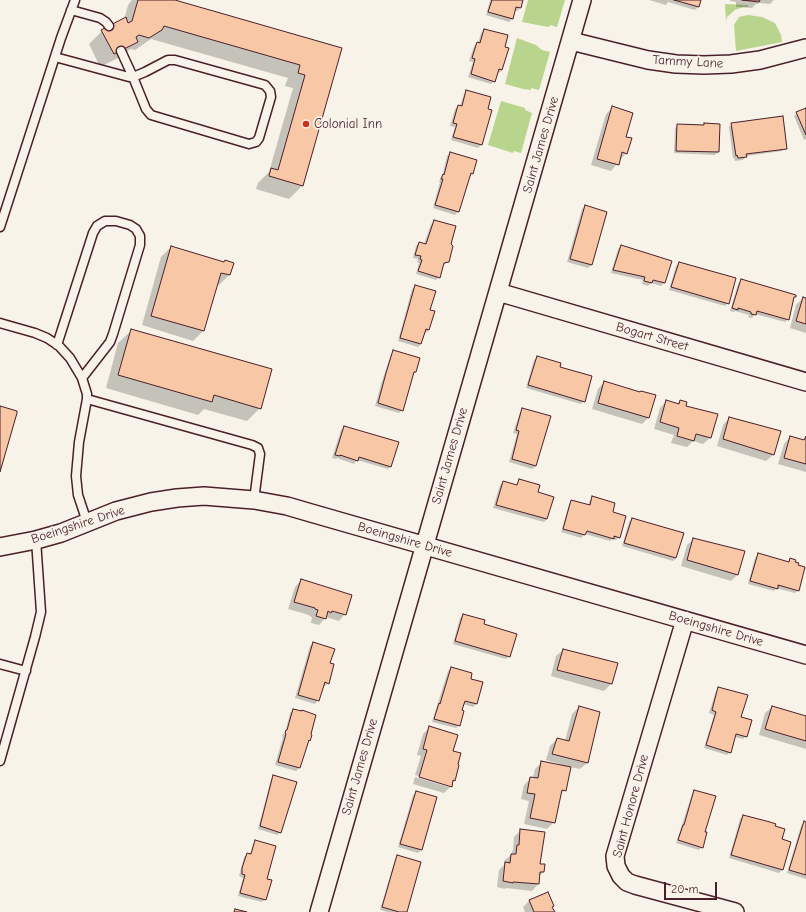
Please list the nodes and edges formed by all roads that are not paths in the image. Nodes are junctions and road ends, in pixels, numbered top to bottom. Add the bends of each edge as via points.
1 (75, 0) edge
2 (582, 0) edge
3 (71, 10) junction
4 (109, 26) dead end
5 (571, 41) junction
6 (806, 48) edge
7 (121, 51) dead end
8 (55, 57) junction
9 (133, 77) junction
10 (0, 227) edge
11 (498, 292) junction
12 (0, 323) edge
13 (57, 345) junction
14 (82, 378) junction
15 (806, 382) edge
16 (87, 399) junction
17 (254, 500) junction
18 (86, 522) junction
19 (36, 540) junction
20 (424, 546) junction
21 (0, 547) edge
22 (685, 620) junction
23 (806, 655) edge
24 (0, 664) edge
25 (26, 671) junction
26 (0, 761) edge
27 (319, 912) edge
28 (735, 912) edge

1 - 3 lane
2 - 5 street, Saint James Drive
3 - 4 lane via 104,20
3 - 8 lane
5 - 6 street, Tammy Lane via 648,60 704,65 760,60
5 - 11 street, Saint James Drive
7 - 9 lane
8 - 9 lane via 124,77
8 - 10 lane
9 - 9 lane via 172,59 265,85 271,97 259,138 249,144 151,115
11 - 15 street, Bogart Street
11 - 20 street, Saint James Drive
12 - 13 lane via 35,332
13 - 14 lane via 70,358
13 - 14 lane via 97,226 105,221 130,225 140,236 140,245 113,334 110,342
14 - 16 lane
16 - 17 lane via 258,448 260,454
16 - 18 lane via 76,476 78,495
17 - 18 street, Boeingshire Drive via 204,496 177,498 116,511
17 - 20 street, Boeingshire Drive via 305,511
18 - 19 street, Boeingshire Drive
19 - 21 street, Boeingshire Drive
19 - 25 lane via 41,612
20 - 22 street, Boeingshire Drive
20 - 27 street, Saint James Drive
22 - 23 street, Boeingshire Drive
22 - 28 street, Saint Honore Drive via 615,856 616,866 627,882
24 - 25 lane
25 - 26 lane

